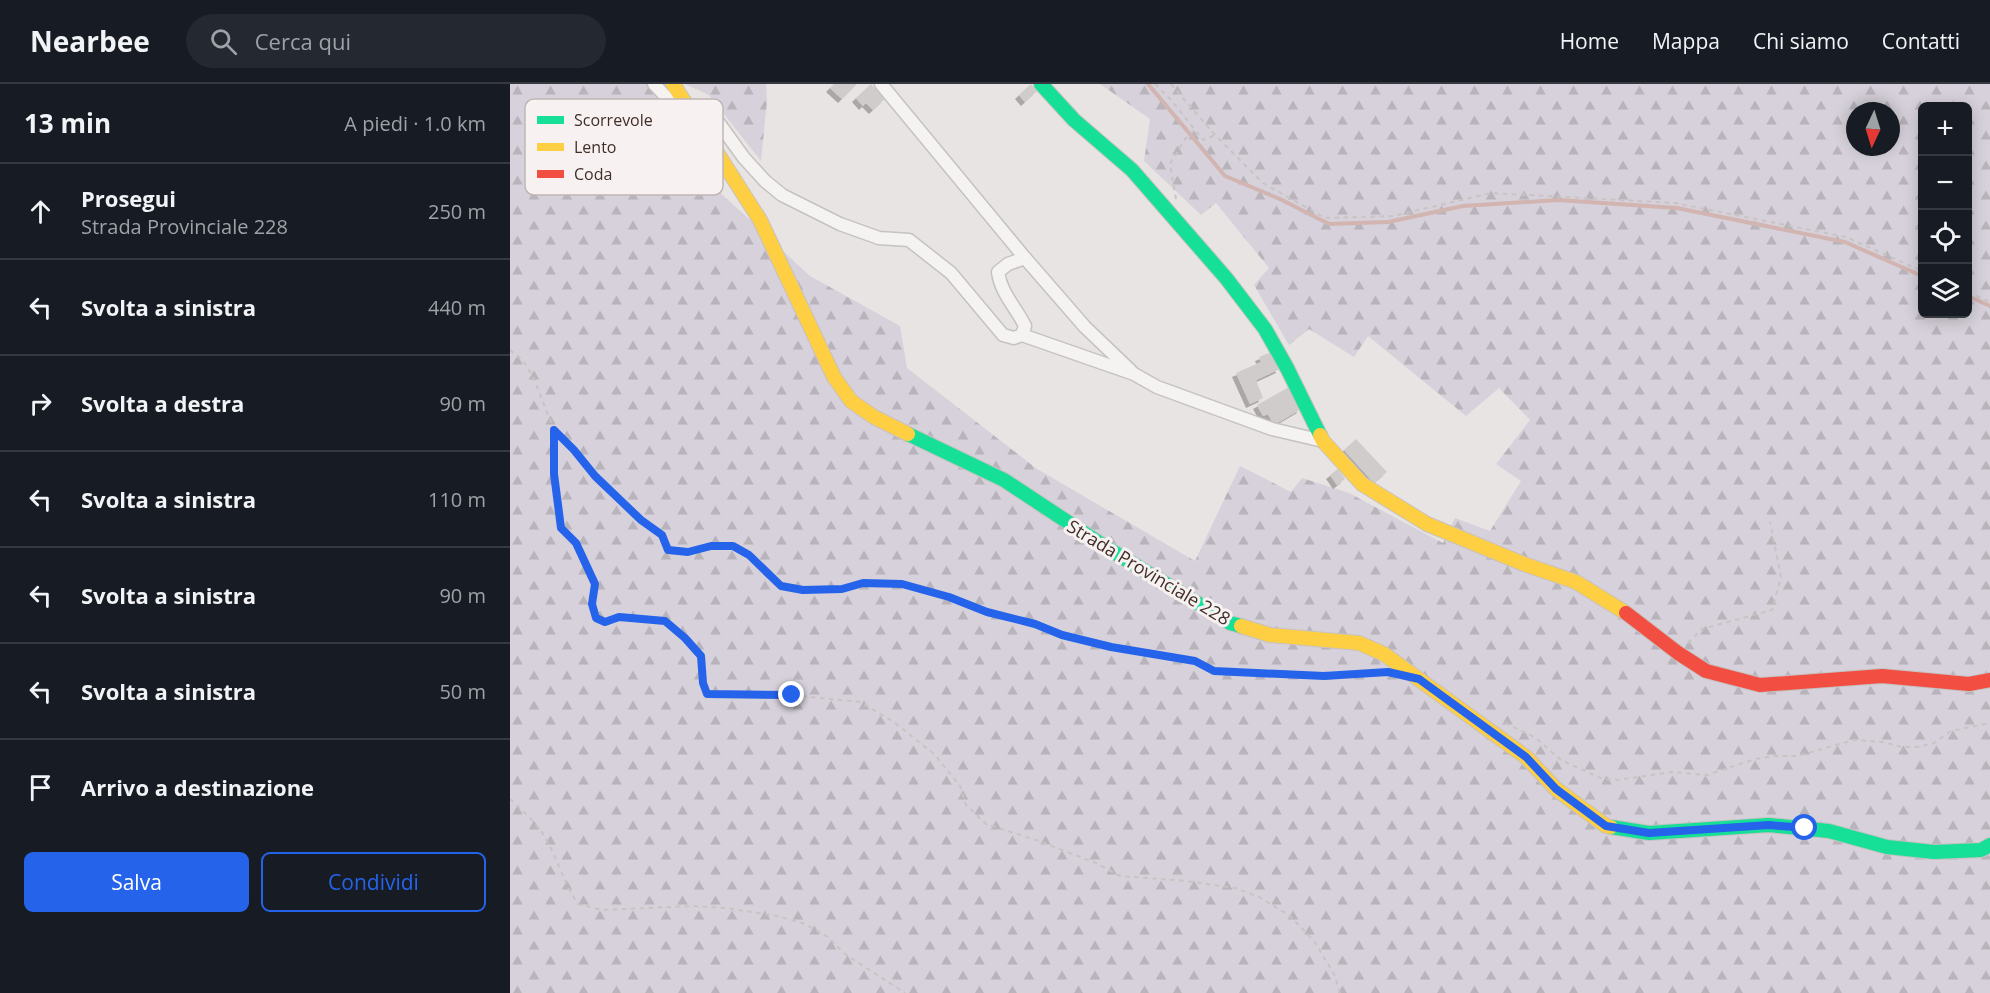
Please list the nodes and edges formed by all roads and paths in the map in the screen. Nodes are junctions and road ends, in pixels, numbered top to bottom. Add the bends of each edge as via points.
1 (654, 84) edge
2 (673, 84) edge
3 (881, 84) edge
4 (1041, 84) edge
5 (1155, 84) edge
6 (1172, 84) edge
7 (668, 99) edge
8 (683, 99) edge
9 (723, 129) edge
10 (1195, 129) junction
11 (1215, 135) junction
12 (723, 161) edge
13 (723, 166) edge
14 (728, 169) junction
15 (1179, 207) dead end
16 (1025, 258) junction
17 (1918, 270) edge
18 (1972, 294) edge
19 (1990, 302) edge
20 (1022, 335) junction
21 (510, 350) edge
22 (1134, 374) junction
23 (554, 430) junction
24 (1323, 441) junction
25 (1770, 522) dead end
26 (1678, 653) junction
27 (1388, 672) dead end
28 (1990, 680) edge
29 (1502, 722) dead end
30 (1990, 723) edge
31 (510, 799) edge
32 (1990, 845) edge
33 (905, 993) edge
34 (1340, 993) edge

1 - 7 street
2 - 8 main road, Strada Provinciale 228
3 - 16 street
4 - 24 main road via 1074,120 1132,170 1226,278 1265,329
5 - 10 path
6 - 11 path
9 - 20 street via 744,158 782,195 879,238 909,240 951,273 1003,335
10 - 11 path via 1203,140
10 - 15 path via 1170,164
11 - 17 path via 1263,183 1325,218 1393,216 1491,193 1675,203 1846,237
12 - 14 main road, Strada Provinciale 228
13 - 14 street
14 - 32 main road, Strada Provinciale 228 via 760,220 834,377 851,401 874,417 1004,480 1230,623 1270,635 1359,644 1384,654 1526,757 1556,789 1606,826 1649,833 1769,825 1829,831 1887,847 1934,852 1981,850
16 - 20 street via 998,272 1000,285 1025,326
16 - 22 street via 1085,327
18 - 19 path
20 - 22 street
21 - 23 path via 523,360 534,379
22 - 24 street via 1157,387 1272,429
23 - 27 path via 595,476 662,535 668,550 688,552 733,546 749,555 781,586 803,590 842,589 863,583 902,584 1062,635 1195,661 1214,671 1324,676
23 - 34 path via 554,474 561,528 576,543 595,584 592,604 596,618 605,622 619,617 665,621 701,656 707,694 792,695 860,702 894,722 934,754 960,786 966,805 986,824 1096,863 1120,876 1235,888 1259,897 1290,915 1314,941 1334,974
24 - 26 main road via 1362,484 1427,524 1576,582
25 - 26 path via 1781,577 1772,610 1702,629
26 - 28 main road via 1706,671 1760,685 1882,676 1969,684
29 - 30 path via 1536,738 1562,760 1603,779 1617,780 1672,772 1707,775 1755,759 1797,756 1854,740 1919,747 1934,744 1951,731
31 - 33 path via 529,815 548,841 578,904 602,910 715,907 777,916 805,924 828,937 845,954

